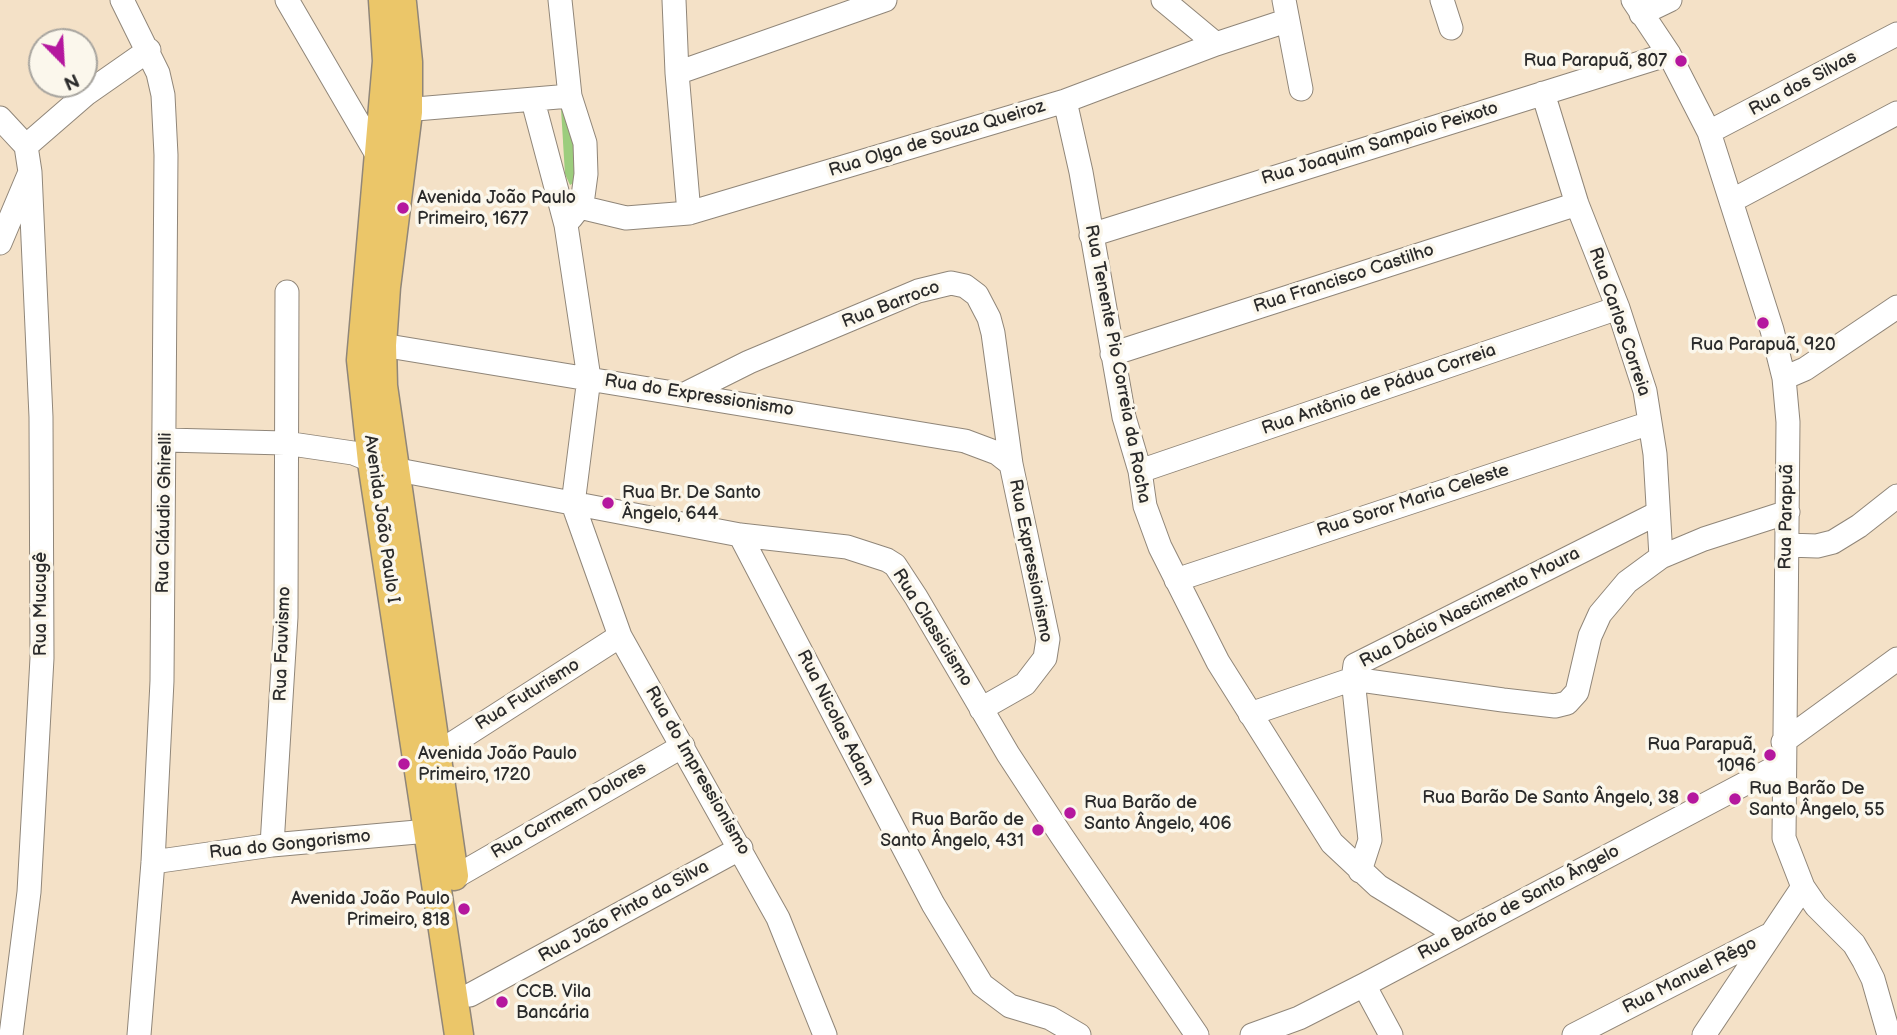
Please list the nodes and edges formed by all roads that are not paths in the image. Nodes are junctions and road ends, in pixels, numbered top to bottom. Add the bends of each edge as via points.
1 (122, 0) edge
2 (287, 0) edge
3 (383, 0) edge
4 (401, 0) edge
5 (560, 0) edge
6 (674, 0) edge
7 (885, 0) edge
8 (1163, 0) edge
9 (1442, 0) edge
10 (1670, 0) edge
11 (1637, 7) edge
12 (1285, 11) edge
13 (1451, 28) dead end
14 (1897, 34) edge
15 (1216, 44) junction
16 (149, 50) junction
17 (1669, 54) junction
18 (677, 73) junction
19 (1301, 89) dead end
20 (1543, 93) junction
21 (570, 96) junction
22 (533, 101) junction
23 (1065, 102) junction
24 (396, 112) junction
25 (1897, 113) edge
26 (0, 118) edge
27 (1709, 132) junction
28 (26, 146) junction
29 (379, 158) junction
30 (30, 172) junction
31 (1732, 200) junction
32 (1577, 204) junction
33 (580, 207) junction
34 (689, 213) junction
35 (566, 225) junction
36 (1091, 235) junction
37 (0, 243) edge
38 (368, 263) junction
39 (287, 292) dead end
40 (1897, 307) edge
41 (1618, 308) junction
42 (382, 345) junction
43 (1112, 354) junction
44 (589, 378) junction
45 (1784, 378) junction
46 (685, 394) junction
47 (1650, 423) junction
48 (166, 440) junction
49 (285, 443) junction
50 (1011, 464) junction
51 (382, 466) junction
52 (1140, 471) junction
53 (1897, 496) edge
54 (573, 504) junction
55 (1788, 512) junction
56 (1658, 513) junction
57 (740, 535) junction
58 (1787, 545) junction
59 (1661, 557) junction
60 (1176, 580) junction
61 (620, 636) junction
62 (1897, 659) edge
63 (1353, 679) junction
64 (981, 709) junction
65 (1250, 714) junction
66 (683, 746) junction
67 (1783, 753) junction
68 (436, 754) junction
69 (428, 831) junction
70 (272, 845) junction
71 (741, 848) junction
72 (153, 862) junction
73 (1360, 871) junction
74 (454, 877) junction
75 (1803, 887) junction
76 (1458, 935) junction
77 (1767, 936) junction
78 (1364, 985) junction
79 (470, 995) junction
80 (1300, 1026) edge
81 (1195, 1033) edge
82 (11, 1035) edge
83 (139, 1035) edge
84 (460, 1035) edge
85 (476, 1035) edge
86 (825, 1035) edge
87 (1079, 1035) edge
88 (1252, 1035) edge
89 (1391, 1035) edge
90 (1574, 1035) edge
91 (1704, 1035) edge
92 (1889, 1035) edge

1 - 16 street, Rua Cláudio Ghirelli
2 - 29 street
3 - 24 main road, Avenida João Paulo I
4 - 24 main road, Avenida João Paulo I via 408,62
5 - 21 street
6 - 18 street
7 - 18 street
8 - 15 street
9 - 13 street
10 - 11 street
11 - 17 street, Rua Parapuã
12 - 15 street, Rua Olga de Souza Queiroz
12 - 19 street
14 - 27 street, Rua dos Silvas
15 - 23 street, Rua Olga de Souza Queiroz
16 - 28 street via 86,94
16 - 48 street, Rua Cláudio Ghirelli via 163,95 165,121
17 - 20 street, Rua Joaquim Sampaio Peixoto
17 - 27 street, Rua Parapuã
18 - 34 street
20 - 32 street, Rua Carlos Correia
20 - 36 street, Rua Joaquim Sampaio Peixoto
21 - 22 street
21 - 33 street via 585,143
22 - 24 street
22 - 35 street
23 - 34 street, Rua Olga de Souza Queiroz
23 - 36 street, Rua Tenente Pio Correia da Rocha
24 - 29 main road, Avenida João Paulo I
24 - 42 main road, Avenida João Paulo I
25 - 31 street
26 - 28 street
27 - 31 street, Rua Parapuã
28 - 30 street, Rua Mucugê
29 - 38 main road, Avenida João Paulo I
30 - 37 street
30 - 82 street, Rua Mucugê via 41,417 42,658 29,892
31 - 45 street, Rua Parapuã
32 - 41 street, Rua Carlos Correia
32 - 43 street, Rua Francisco Castilho
33 - 34 street, Rua Olga de Souza Queiroz via 626,218
33 - 35 street
35 - 44 street
36 - 43 street, Rua Tenente Pio Correia da Rocha
38 - 42 main road via 370,317
38 - 51 main road, Avenida João Paulo I via 361,351
39 - 49 street, Rua Fauvismo
40 - 45 street via 1805,369
41 - 47 street, Rua Carlos Correia via 1645,391
41 - 52 street, Rua Antônio de Pádua Correia
42 - 44 street, Rua do Expressionismo
42 - 51 main road, Avenida João Paulo I
43 - 52 street, Rua Tenente Pio Correia da Rocha
44 - 46 street, Rua do Expressionismo
44 - 54 street
45 - 55 street, Rua Parapuã
46 - 50 street, Rua do Expressionismo via 965,441 997,453
46 - 50 street, Rua Barroco via 749,362 918,292 951,283 977,295 989,318
47 - 56 street, Rua Carlos Correia
47 - 60 street, Rua Soror Maria Celeste
48 - 49 street, Rua Classicismo
48 - 72 street, Rua Cláudio Ghirelli
49 - 51 street, Rua Classicismo via 353,453
49 - 70 street, Rua Fauvismo via 286,617
50 - 64 street, Rua Expressionismo via 1047,650 1021,688
51 - 54 street, Rua Classicismo
51 - 68 main road, Avenida João Paulo I
51 - 69 main road, Avenida João Paulo I
52 - 60 street, Rua Tenente Pio Correia da Rocha via 1145,506
53 - 58 street via 1833,542
54 - 57 street, Rua Classicismo
54 - 61 street, Rua do Impressionismo
55 - 58 street, Rua Parapuã
55 - 59 street
56 - 59 street, Rua Carlos Correia
56 - 63 street, Rua Dácio Nascimento Moura via 1359,662 1353,668
57 - 64 street, Rua Classicismo via 847,547 895,565
57 - 87 street, Rua Nicolas Adam via 933,904 982,985 1010,1006 1050,1018
58 - 67 street, Rua Parapuã
59 - 63 street via 1627,582 1600,614 1577,692 1567,704
60 - 65 street, Rua Tenente Pio Correia da Rocha
61 - 66 street, Rua do Impressionismo
61 - 68 street, Rua Futurismo
62 - 67 street, Rua Barão de Santo Ângelo
63 - 65 street, Rua Dácio Nascimento Moura
63 - 73 street via 1370,840
64 - 81 street, Rua Classicismo
65 - 73 street, Rua Tenente Pio Correia da Rocha via 1318,823
66 - 71 street, Rua do Impressionismo
66 - 74 street, Rua Carmem Dolores
67 - 75 street, Rua Parapuã via 1784,838
67 - 76 street, Rua Barão de Santo Ângelo
68 - 74 main road, Avenida João Paulo I
69 - 70 street, Rua do Gongorismo
69 - 84 main road, Avenida João Paulo I
70 - 72 street, Rua do Gongorismo
71 - 79 street, Rua João Pinto da Silva
71 - 86 street, Rua do Impressionismo via 778,918
72 - 83 street, Rua Cláudio Ghirelli
73 - 76 street, Rua Tenente Pio Correia da Rocha
74 - 79 main road, Avenida João Paulo I
75 - 77 street
75 - 92 street, Rua Parapuã via 1864,961
76 - 78 street, Rua Barão de Santo Ângelo
77 - 90 street, Rua Manuel Rêgo
77 - 91 street
78 - 80 street, Rua Barão de Santo Ângelo
78 - 89 street
79 - 85 main road, Avenida João Paulo I
80 - 88 street, Rua Barão de Santo Ângelo

